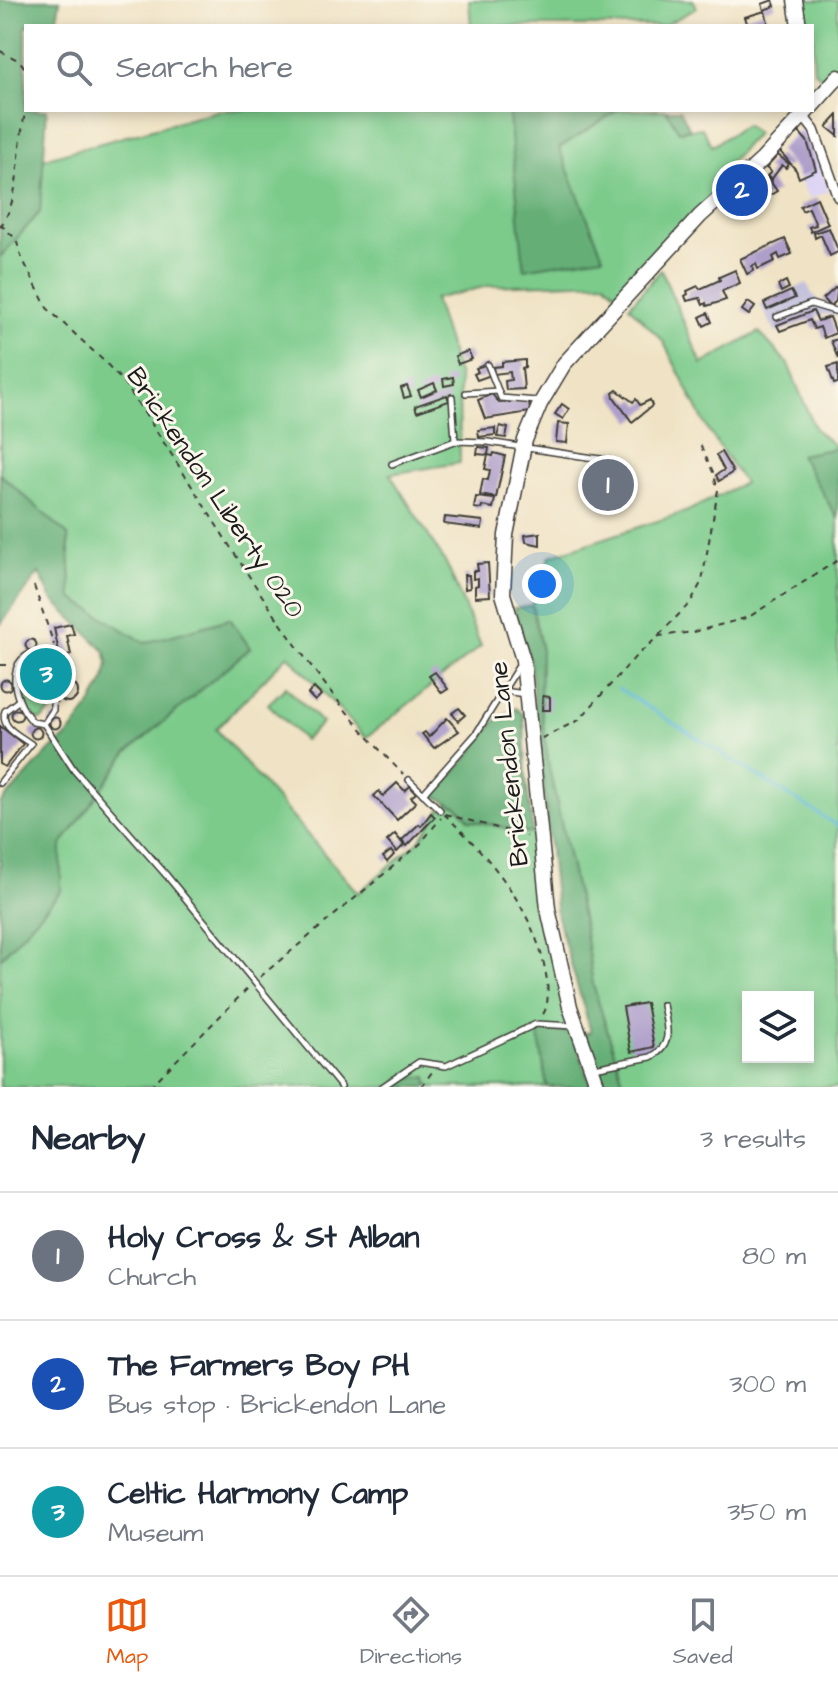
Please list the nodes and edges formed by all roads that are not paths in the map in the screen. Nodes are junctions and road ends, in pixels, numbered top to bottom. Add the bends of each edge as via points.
1 (795, 0) edge
2 (799, 24) edge
3 (838, 77) edge
4 (814, 101) edge
5 (804, 112) edge
6 (812, 112) edge
7 (838, 197) edge
8 (838, 312) edge
9 (777, 317) dead end
10 (488, 365) dead end
11 (498, 391) junction
12 (466, 393) dead end
13 (452, 397) dead end
14 (540, 404) junction
15 (455, 441) junction
16 (523, 449) junction
17 (607, 460) dead end
18 (392, 464) dead end
19 (523, 660) junction
20 (504, 691) junction
21 (526, 694) junction
22 (18, 701) junction
23 (44, 724) junction
24 (409, 780) road end
25 (0, 783) edge
26 (423, 794) junction
27 (442, 812) road end
28 (663, 1005) dead end
29 (576, 1026) junction
30 (591, 1069) junction
31 (341, 1087) edge
32 (382, 1087) edge
33 (598, 1087) edge

1 - 2 street
3 - 4 street, Brickendon Lane
5 - 14 street, Brickendon Lane via 631,288 564,364
6 - 7 street
8 - 9 lane via 811,304
10 - 11 lane
11 - 12 lane
11 - 14 lane via 501,398
13 - 15 lane
14 - 16 street, Brickendon Lane
15 - 16 lane
15 - 18 lane
16 - 17 lane
16 - 19 street, Brickendon Lane via 503,581 505,607
19 - 20 lane
19 - 21 street, Brickendon Lane
20 - 21 lane
20 - 26 lane via 461,753
21 - 29 street, Brickendon Lane via 548,909
22 - 23 lane via 33,722
22 - 23 lane via 18,666 32,652 53,652 53,710
22 - 25 lane via 5,711 4,721 31,744
23 - 31 lane via 74,770
24 - 26 lane
26 - 27 lane
28 - 30 lane via 669,1036 659,1053
29 - 30 street, Brickendon Lane
29 - 32 lane via 536,1024 446,1066 419,1062
30 - 33 street, Brickendon Lane

